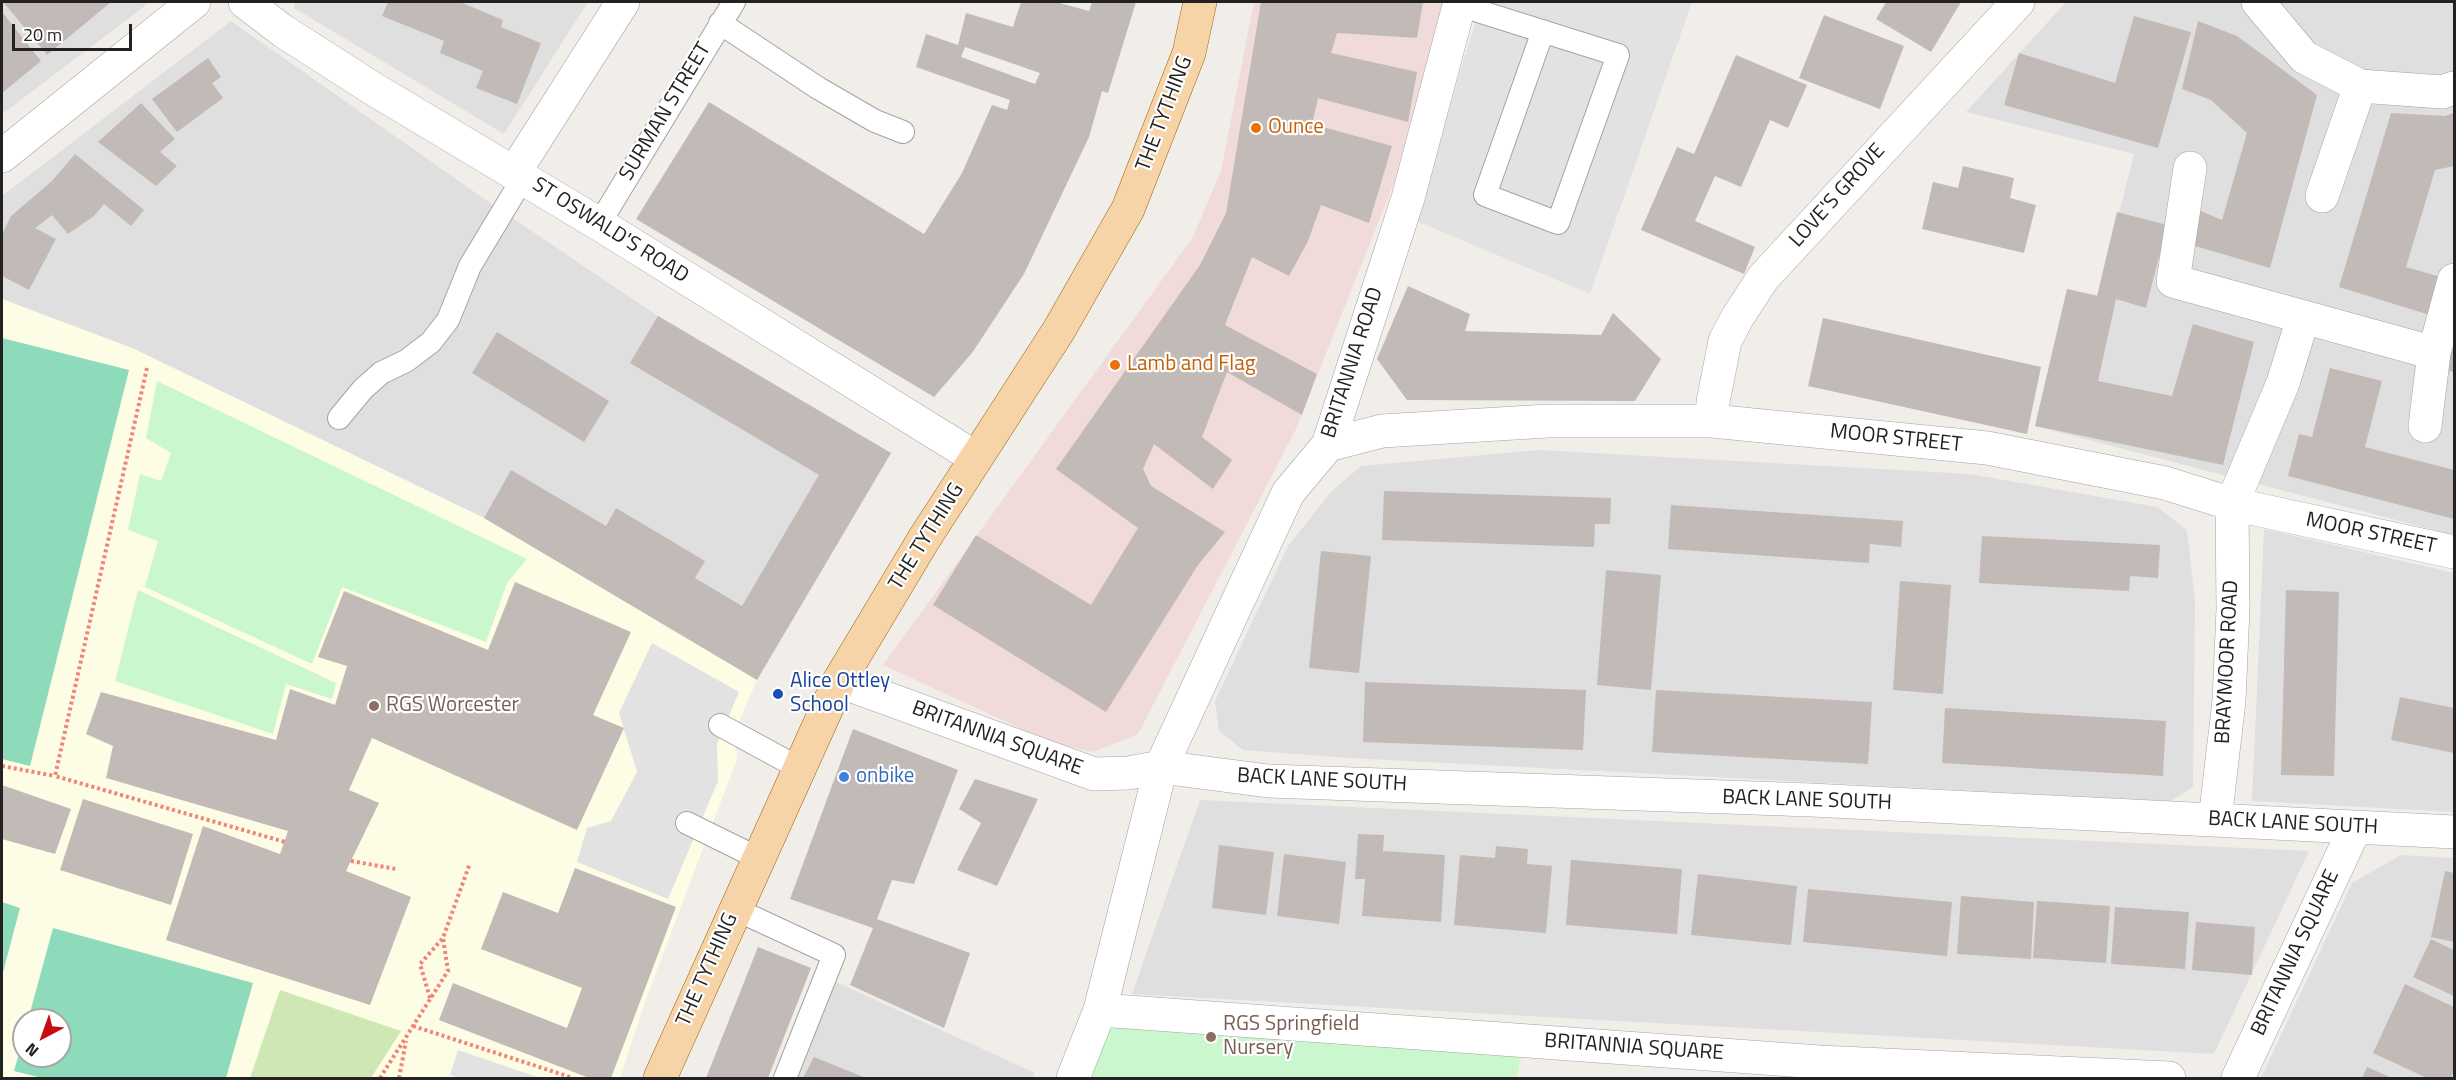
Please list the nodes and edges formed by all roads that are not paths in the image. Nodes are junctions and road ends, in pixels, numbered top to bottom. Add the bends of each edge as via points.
1 (194, 2) edge
2 (245, 2) edge
3 (622, 2) edge
4 (734, 2) edge
5 (1200, 2) edge
6 (2018, 2) edge
7 (2258, 2) edge
8 (1460, 3) edge
9 (720, 23) junction
10 (1543, 31) junction
11 (2360, 86) junction
12 (2454, 88) edge
13 (903, 132) dead end
14 (7, 146) edge
15 (2190, 168) dead end
16 (518, 175) junction
17 (2322, 196) dead end
18 (599, 224) junction
19 (2454, 280) edge
20 (2303, 318) junction
21 (2434, 353) junction
22 (339, 418) dead end
23 (1713, 421) junction
24 (2425, 426) dead end
25 (1328, 445) junction
26 (976, 458) junction
27 (2232, 504) junction
28 (2454, 552) edge
29 (838, 681) junction
30 (720, 725) dead end
31 (1161, 767) junction
32 (799, 768) junction
33 (2215, 820) junction
34 (687, 823) dead end
35 (2355, 828) junction
36 (2454, 832) edge
37 (758, 858) junction
38 (735, 909) junction
39 (1101, 1010) junction
40 (660, 1078) edge
41 (785, 1078) edge
42 (1073, 1078) edge
43 (2169, 1078) edge
44 (2238, 1078) edge

1 - 14 street
2 - 16 street, ST OSWALD'S ROAD via 342,69
3 - 16 street
4 - 9 lane, SURMAN STREET
5 - 26 main road, THE TYTHING via 1190,53 1128,209 1059,330
6 - 23 street, LOVE'S GROVE via 1763,278 1725,341
7 - 11 street via 2304,57
8 - 10 lane
8 - 25 street, BRITANNIA ROAD via 1408,198
9 - 13 lane via 818,88 875,121
9 - 18 lane, SURMAN STREET
10 - 10 lane via 1618,55 1558,223 1485,195
11 - 12 street via 2442,92
11 - 17 street
15 - 20 street via 2173,281
16 - 18 street, ST OSWALD'S ROAD
16 - 22 lane via 470,266 448,320 430,342 363,389
18 - 26 street, ST OSWALD'S ROAD
19 - 21 street
20 - 21 street
20 - 27 street via 2283,383
21 - 24 street
23 - 25 street, MOOR STREET via 1548,421 1382,431
23 - 27 street, MOOR STREET via 1987,448 2165,483
25 - 31 street, BRITANNIA ROAD via 1288,493
26 - 29 main road, THE TYTHING
27 - 28 street, MOOR STREET
27 - 33 street, BRAYMOOR ROAD via 2229,701
29 - 31 street, BRITANNIA SQUARE via 1094,774
29 - 32 main road, THE TYTHING
30 - 32 lane
31 - 33 street, BACK LANE SOUTH via 1268,781
31 - 39 street
32 - 37 main road, THE TYTHING
33 - 35 street, BACK LANE SOUTH
34 - 37 lane
35 - 36 street, BACK LANE SOUTH
35 - 44 street, BRITANNIA SQUARE
37 - 38 main road, THE TYTHING
38 - 40 main road, THE TYTHING
38 - 41 lane via 834,954
39 - 42 street
39 - 43 street, BRITANNIA SQUARE via 1819,1062

